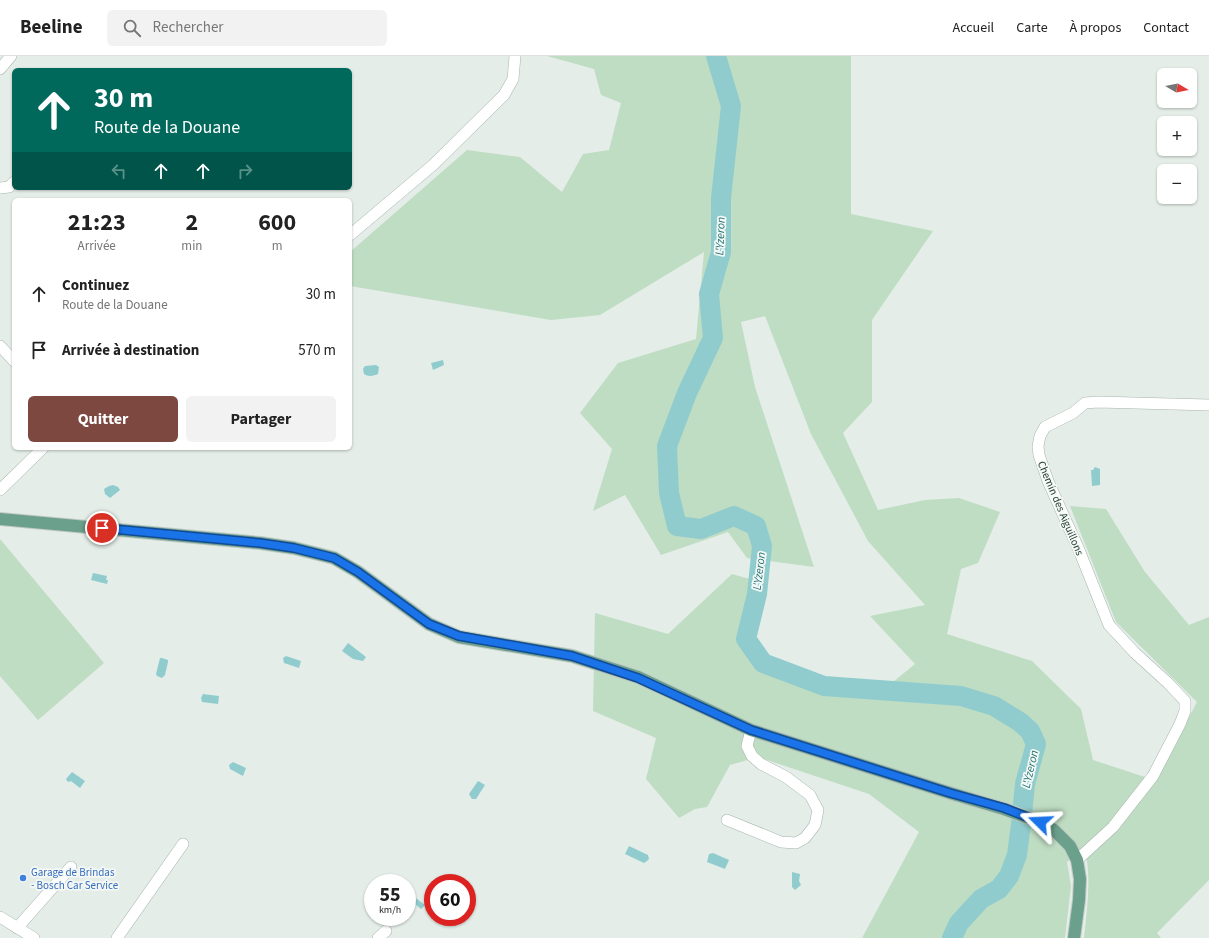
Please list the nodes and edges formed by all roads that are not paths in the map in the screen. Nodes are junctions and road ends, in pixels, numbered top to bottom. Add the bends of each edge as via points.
1 (11, 56) edge
2 (515, 56) edge
3 (0, 69) edge
4 (12, 184) edge
5 (0, 188) edge
6 (352, 233) edge
7 (0, 346) edge
8 (12, 359) edge
9 (1209, 405) edge
10 (41, 450) edge
11 (0, 490) edge
12 (0, 519) edge
13 (751, 730) junction
14 (727, 820) dead end
15 (183, 844) dead end
16 (1077, 860) junction
17 (71, 867) dead end
18 (0, 917) edge
19 (17, 928) junction
20 (34, 938) edge
21 (117, 938) edge
22 (1074, 938) edge

1 - 3 street
2 - 6 street via 513,79 504,95 433,165
4 - 5 street
7 - 8 street
9 - 16 street, Chemin des Aiguillons via 1084,403 1073,413 1045,427 1040,436 1039,455 1048,481 1109,624 1185,701 1185,711 1180,724 1153,776 1113,827
10 - 11 street
12 - 13 main road via 260,543 334,558 358,572 429,624 459,636 572,656 638,678
13 - 14 street via 747,746 752,756 810,795 818,810 815,825 806,838 796,842 781,842
13 - 16 main road via 1029,817 1054,830 1070,846
15 - 21 street
16 - 22 main road via 1080,879
17 - 19 street
18 - 19 street
19 - 20 street

